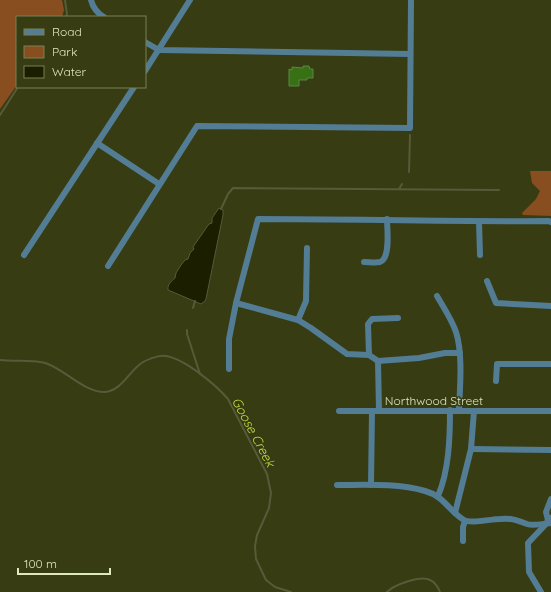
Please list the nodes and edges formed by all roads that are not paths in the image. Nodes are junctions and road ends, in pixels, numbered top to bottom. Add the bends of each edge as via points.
1 (90, 0) edge
2 (190, 0) edge
3 (411, 0) edge
4 (102, 16) edge
5 (146, 43) edge
6 (159, 50) junction
7 (410, 54) junction
8 (146, 70) edge
9 (133, 88) edge
10 (97, 144) junction
11 (159, 184) junction
12 (387, 219) junction
13 (479, 222) junction
14 (551, 222) edge
15 (307, 248) dead end
16 (24, 255) dead end
17 (480, 255) dead end
18 (364, 262) dead end
19 (108, 266) dead end
20 (487, 281) dead end
21 (438, 296) dead end
22 (236, 304) junction
23 (551, 306) edge
24 (398, 318) dead end
25 (298, 320) junction
26 (460, 353) junction
27 (369, 355) junction
28 (378, 361) junction
29 (551, 364) edge
30 (229, 369) dead end
31 (496, 381) dead end
32 (339, 410) dead end
33 (450, 410) junction
34 (459, 410) junction
35 (376, 411) junction
36 (474, 411) junction
37 (551, 411) edge
38 (471, 449) junction
39 (551, 450) edge
40 (337, 485) dead end
41 (371, 485) junction
42 (438, 496) junction
43 (551, 499) edge
44 (455, 513) junction
45 (465, 521) junction
46 (549, 521) edge
47 (463, 541) dead end
48 (541, 592) edge

1 - 4 street
2 - 6 street
3 - 7 street
5 - 6 street
6 - 7 street
6 - 8 street
7 - 11 street via 410,128 197,126
9 - 10 street
10 - 11 street
10 - 16 street
11 - 19 street
12 - 13 street
12 - 18 street via 387,254 382,261
12 - 22 street via 258,219
13 - 14 street
13 - 17 street
15 - 25 street via 306,301
20 - 23 street via 496,303
21 - 26 street via 456,333
22 - 25 street
22 - 30 street via 229,339
24 - 27 street via 372,319 368,324
25 - 27 street via 348,354
26 - 28 street via 445,352 419,358
26 - 34 street
27 - 28 street
28 - 35 street, Northwood Street
29 - 31 street via 497,364
32 - 35 street
33 - 34 street, Northwood Street
33 - 35 street, Northwood Street
33 - 42 street via 446,465 443,485
34 - 36 street, Northwood Street
35 - 41 street
36 - 37 street, Northwood Street
36 - 38 street
38 - 39 street
38 - 44 street
40 - 41 street
41 - 42 street via 425,490
42 - 44 street
43 - 46 street via 546,512
44 - 45 street
45 - 46 street via 511,518 528,524
45 - 47 street
46 - 48 street via 528,543 529,572

